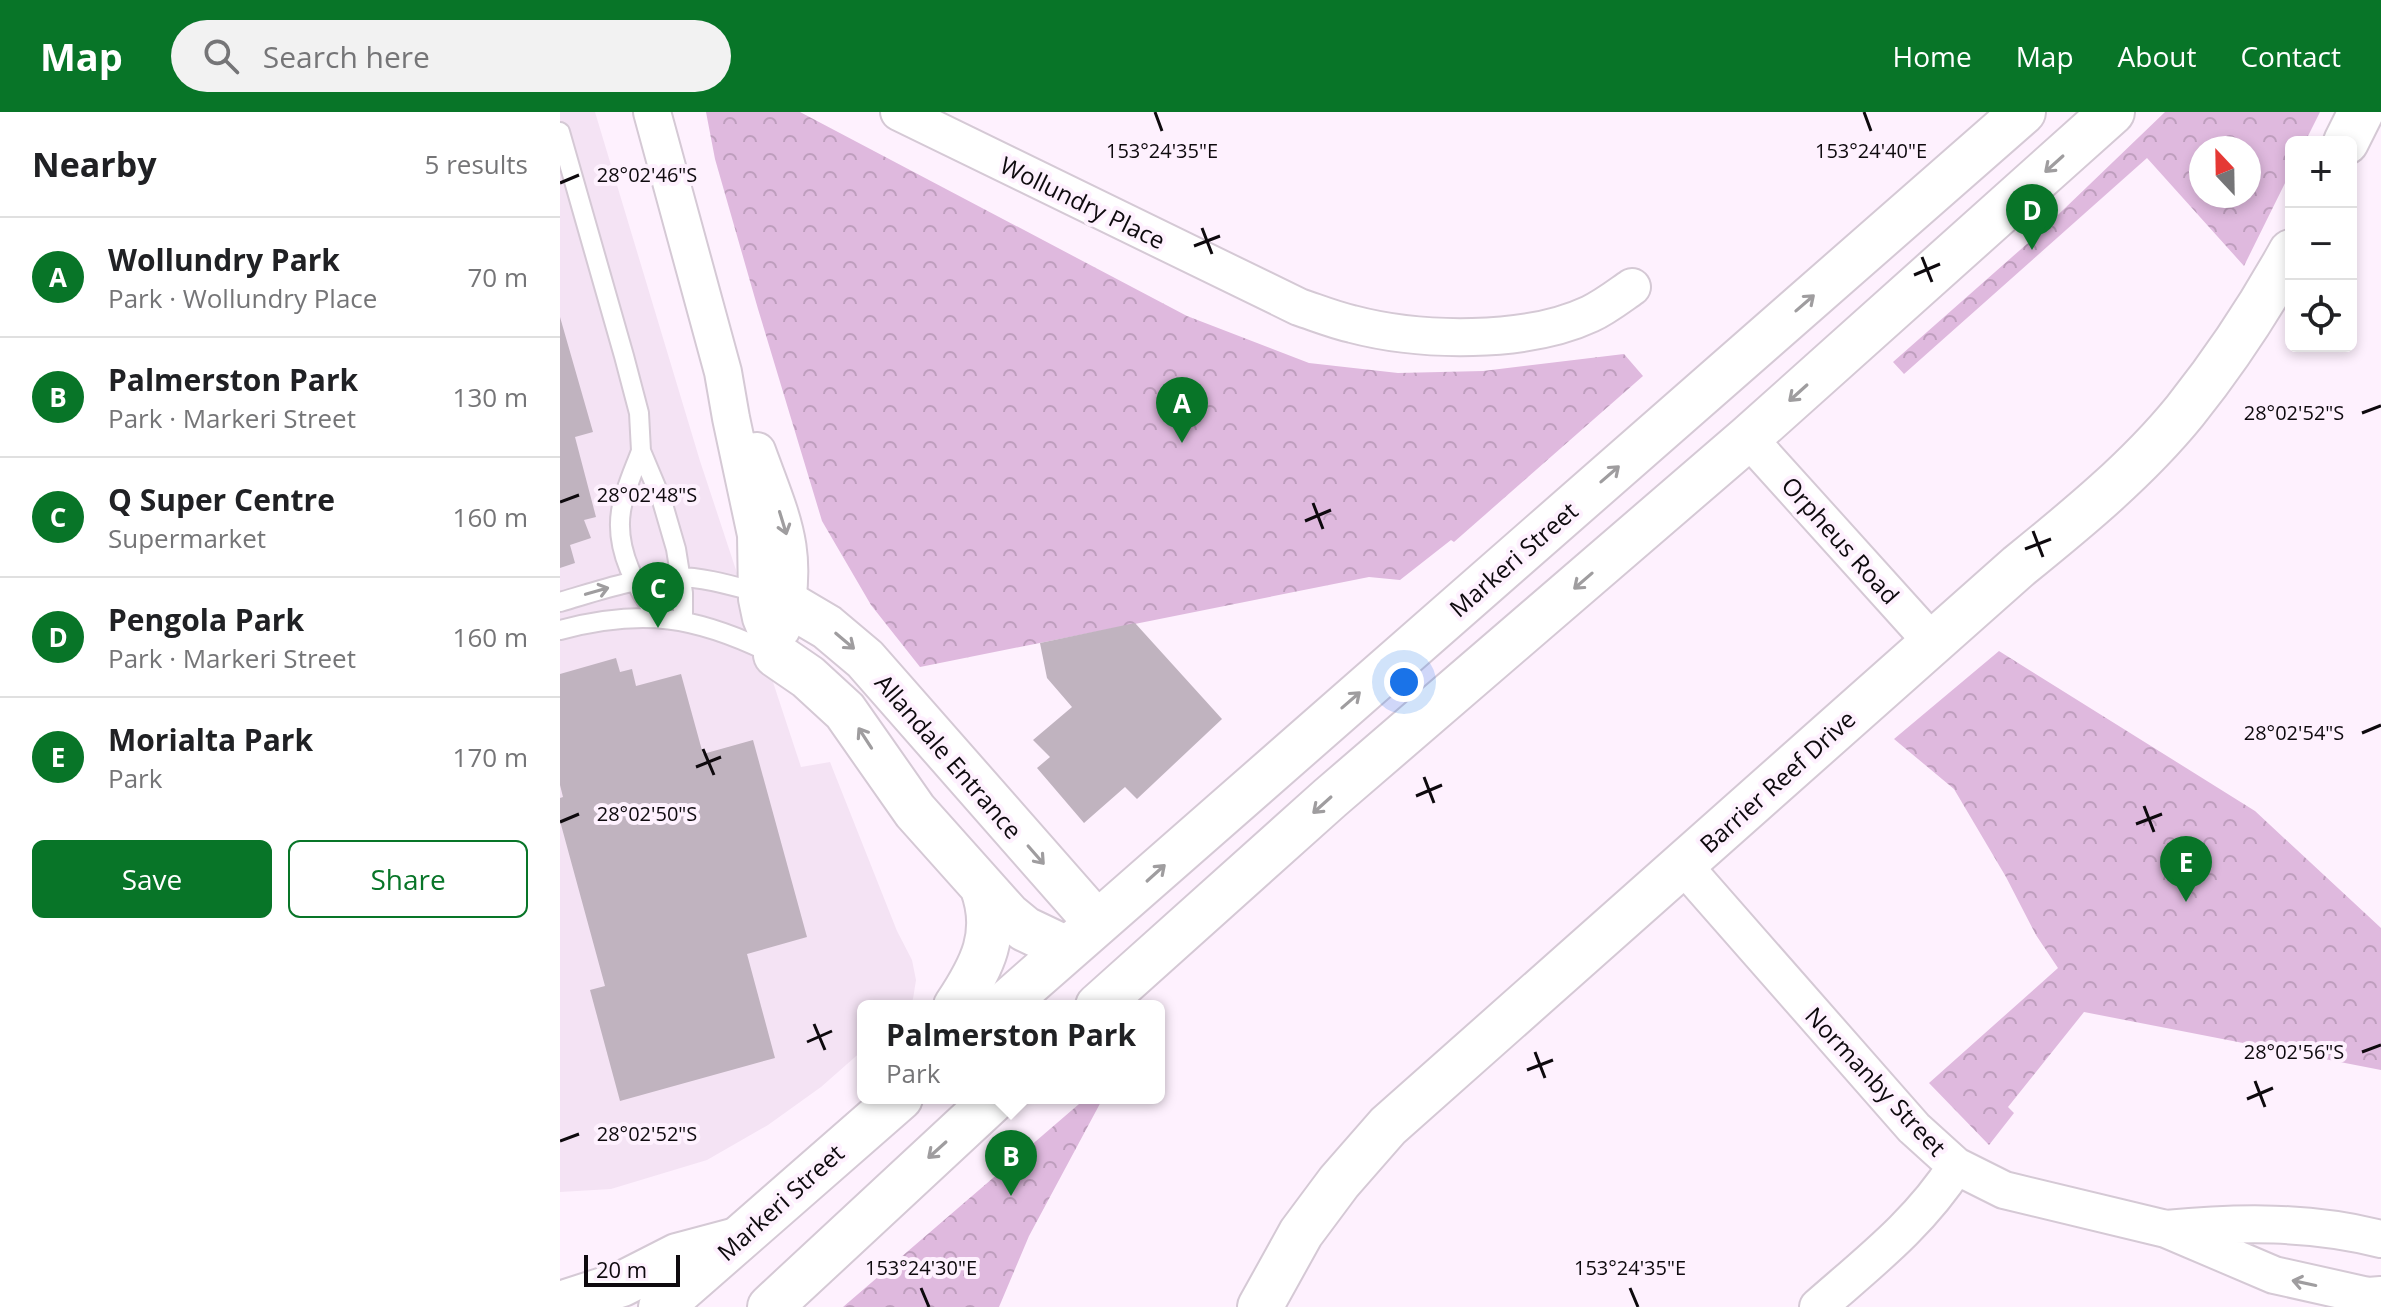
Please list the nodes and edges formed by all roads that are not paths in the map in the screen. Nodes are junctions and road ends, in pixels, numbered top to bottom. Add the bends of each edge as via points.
1 (652, 112) edge
2 (899, 112) edge
3 (2023, 112) edge
4 (2112, 112) edge
5 (2361, 112) edge
6 (560, 132) edge
7 (2349, 136) edge
8 (2285, 263) edge
9 (1632, 287) dead end
10 (1748, 438) junction
11 (641, 451) junction
12 (682, 577) junction
13 (635, 581) junction
14 (772, 598) junction
15 (560, 602) edge
16 (658, 617) junction
17 (683, 621) junction
18 (560, 630) edge
19 (1933, 643) junction
20 (776, 655) junction
21 (964, 774) junction
22 (954, 854) junction
23 (1683, 865) junction
24 (982, 886) junction
25 (1082, 936) junction
26 (1137, 971) junction
27 (960, 1000) edge
28 (1010, 1000) edge
29 (1105, 1000) edge
30 (893, 1104) edge
31 (989, 1104) edge
32 (1956, 1166) junction
33 (2166, 1229) junction
34 (2381, 1239) edge
35 (737, 1240) junction
36 (2381, 1295) edge
37 (560, 1304) edge
38 (661, 1307) edge
39 (770, 1307) edge
40 (1260, 1307) edge
41 (1818, 1307) edge

1 - 14 street via 723,372 785,529 791,576
2 - 9 street, Wollundry Place via 1299,307 1352,324 1403,334 1500,336 1542,330 1591,314
25 -> 3 main road, Markeri Street
4 -> 10 main road
5 - 7 main road
6 - 11 lane via 639,413
8 - 19 main road, Barrier Reef Drive via 2183,413 2083,514
10 - 19 street, Orpheus Road
10 -> 26 main road
11 - 12 lane via 662,501
11 - 13 lane via 620,520
12 - 13 lane
12 - 14 lane
12 - 17 lane
15 -> 13 lane
13 - 16 lane
14 - 20 street
14 -> 21 main road, Allandale Entrance via 827,627 853,648
16 - 17 lane
16 - 18 lane via 612,619
17 - 20 lane via 737,636
19 - 23 main road, Barrier Reef Drive
22 -> 20 main road, Allandale Entrance via 902,793 845,711
21 - 22 main road via 949,807
21 -> 25 main road, Allandale Entrance
22 - 24 main road, Allandale Entrance
23 - 32 street, Normanby Street via 1914,1128
23 - 40 main road, Barrier Reef Drive via 1388,1126 1301,1233
24 - 25 main road, Allandale Entrance via 1025,929
24 - 27 main road via 990,917 987,944
25 - 26 main road
25 - 28 main road, Markeri Street
26 - 29 main road
30 - 35 main road, Markeri Street
31 -> 39 main road
32 - 33 street, Normanby Street via 2004,1190
32 - 41 street via 1909,1227
33 - 34 street, Normanby Street via 2300,1224
36 -> 33 street, Normanby Street via 2274,1275
35 - 37 main road via 677,1256 622,1284
35 - 38 main road, Markeri Street

